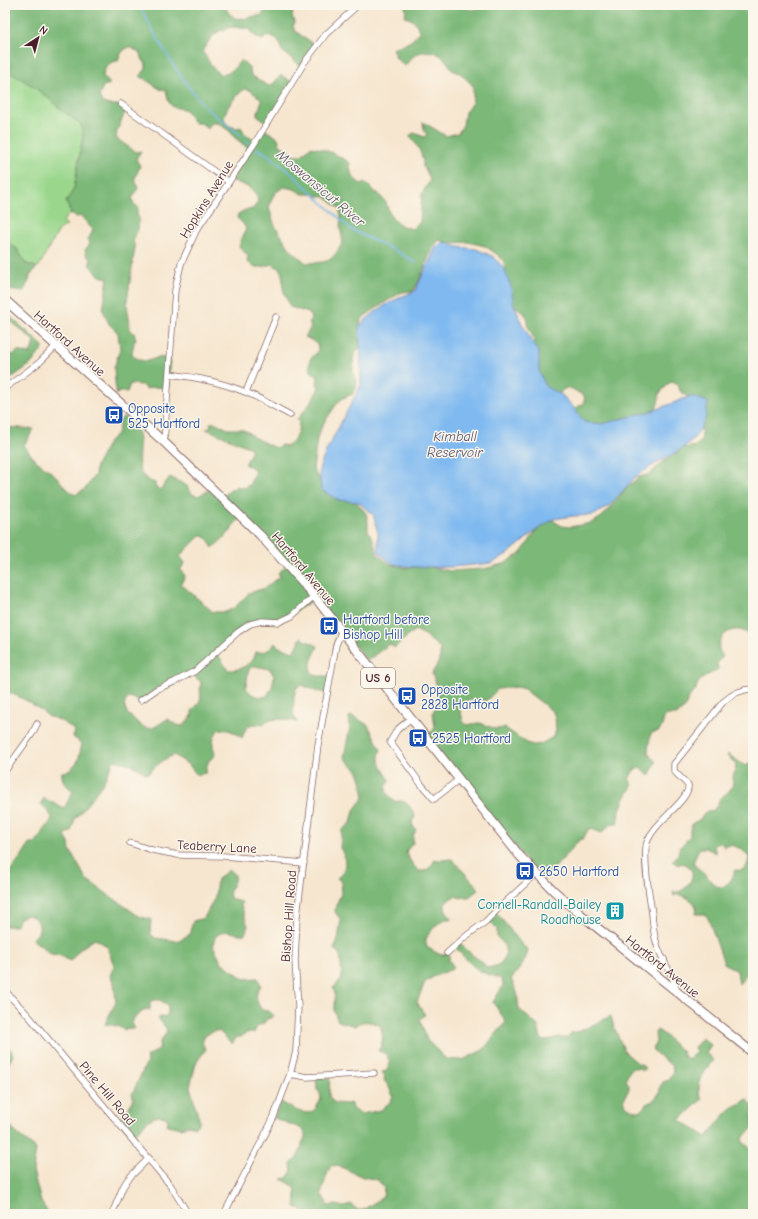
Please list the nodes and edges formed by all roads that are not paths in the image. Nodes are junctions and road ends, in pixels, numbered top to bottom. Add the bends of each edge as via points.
1 (358, 5) edge
2 (121, 104) dead end
3 (230, 182) junction
4 (5, 300) edge
5 (276, 316) dead end
6 (56, 346) junction
7 (170, 374) junction
8 (5, 388) edge
9 (246, 392) junction
10 (290, 415) dead end
11 (164, 442) junction
12 (314, 596) junction
13 (341, 632) junction
14 (753, 689) edge
15 (142, 700) dead end
16 (410, 719) junction
17 (37, 724) dead end
18 (5, 771) edge
19 (458, 780) junction
20 (130, 843) dead end
21 (304, 863) junction
22 (537, 873) junction
23 (448, 953) dead end
24 (664, 959) junction
25 (651, 972) junction
26 (5, 991) edge
27 (677, 992) junction
28 (753, 1053) edge
29 (374, 1073) dead end
30 (290, 1074) junction
31 (149, 1158) junction
32 (112, 1214) edge
33 (188, 1214) edge
34 (224, 1214) edge

1 - 3 street, Hopkins Avenue via 316,46
2 - 3 street
3 - 7 street, Hopkins Avenue via 196,231 182,264 175,290
4 - 6 highway, Hartford Avenue / US 6
5 - 9 street
6 - 8 street via 40,362
6 - 11 highway, Hartford Avenue / US 6
7 - 9 street via 190,376
7 - 11 street, Hopkins Avenue
9 - 10 street
11 - 12 highway, Hartford Avenue / US 6 via 260,535
12 - 13 highway, Hartford Avenue / US 6
12 - 15 street via 292,616 279,622 262,621 250,624 195,671 157,689
13 - 16 highway, Hartford Avenue / US 6
13 - 21 street, Bishop Hill Road via 336,645 322,718
14 - 24 street via 733,694 724,702 674,764 674,771 686,783 687,792 662,819 647,844 647,874 656,942
16 - 19 highway, Hartford Avenue / US 6
16 - 19 street via 397,730 390,742 421,784 434,799
17 - 18 street
19 - 22 highway, Hartford Avenue / US 6 via 519,855
20 - 21 street, Teaberry Lane via 165,854
21 - 30 street, Bishop Hill Road via 297,916 295,961 298,1027 296,1051
22 - 23 street
22 - 25 highway, Hartford Avenue / US 6 via 574,909
24 - 25 street
24 - 27 street via 675,981
25 - 27 highway, Hartford Avenue / US 6
26 - 31 street, Pine Hill Road
27 - 28 highway, Hartford Avenue / US 6
29 - 30 street via 308,1077
30 - 34 street, Bishop Hill Road via 273,1118
31 - 32 street via 128,1179
31 - 33 street, Pine Hill Road via 171,1186

